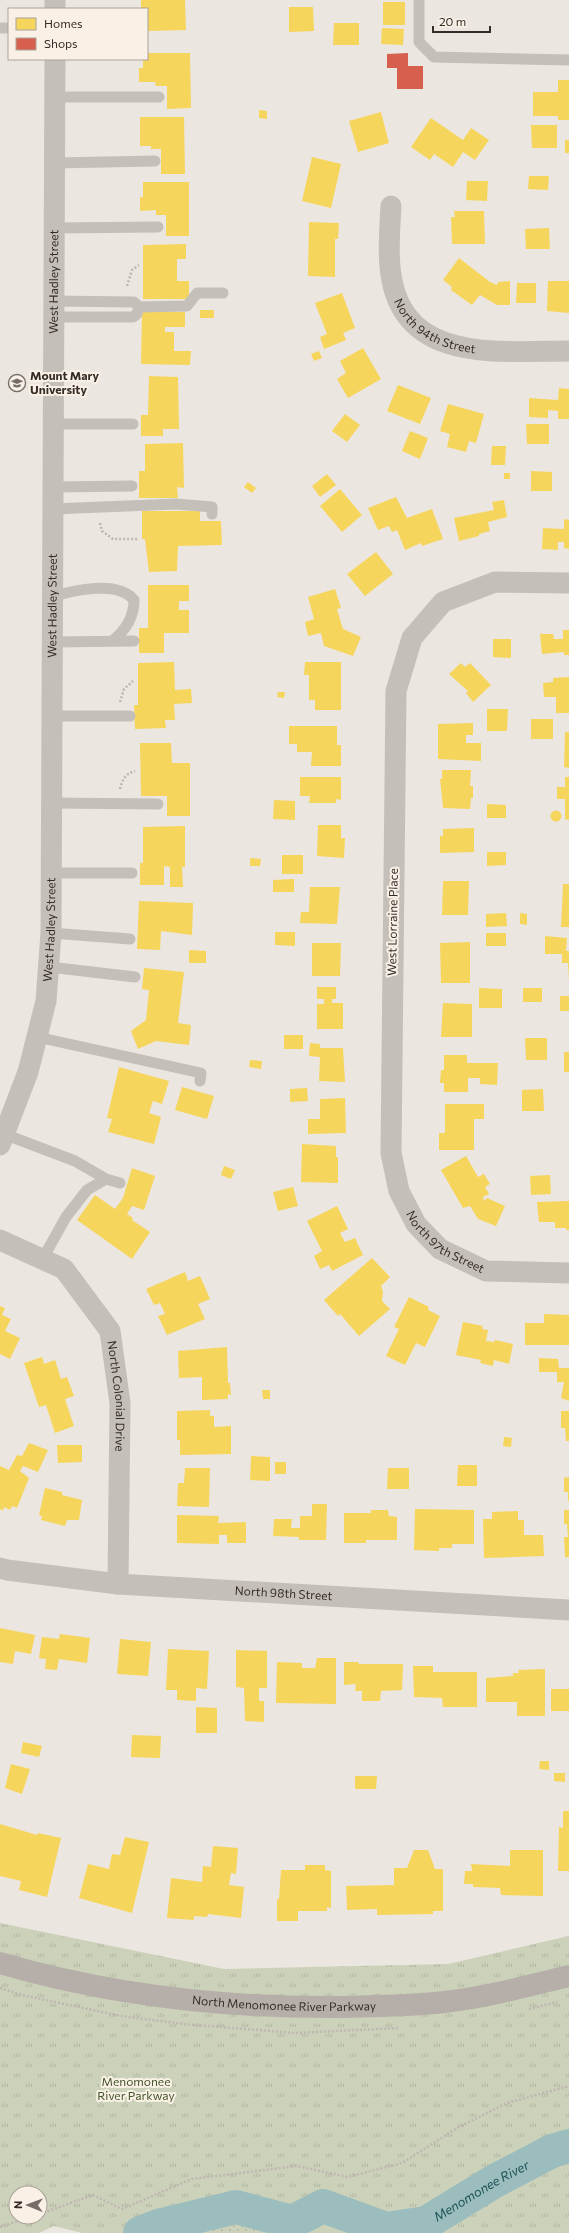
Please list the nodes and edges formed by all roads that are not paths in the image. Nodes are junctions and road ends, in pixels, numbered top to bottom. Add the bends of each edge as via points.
1 (419, 0) edge
2 (55, 60) edge
3 (569, 60) edge
4 (54, 97) junction
5 (159, 97) dead end
6 (155, 160) dead end
7 (54, 162) junction
8 (391, 206) dead end
9 (158, 227) dead end
10 (54, 228) junction
11 (223, 293) dead end
12 (139, 307) junction
13 (54, 309) junction
14 (569, 351) edge
15 (53, 424) junction
16 (133, 424) dead end
17 (132, 486) dead end
18 (53, 487) junction
19 (53, 510) junction
20 (212, 514) dead end
21 (569, 583) edge
22 (52, 597) junction
23 (112, 641) junction
24 (134, 641) dead end
25 (52, 642) junction
26 (52, 716) junction
27 (130, 716) dead end
28 (52, 803) junction
29 (158, 804) dead end
30 (51, 873) junction
31 (132, 873) dead end
32 (51, 933) junction
33 (130, 938) dead end
34 (48, 967) junction
35 (135, 977) dead end
36 (37, 1037) junction
37 (200, 1081) dead end
38 (2, 1139) edge
39 (391, 1153) joint
40 (106, 1179) junction
41 (120, 1183) dead end
42 (0, 1240) edge
43 (42, 1260) junction
44 (569, 1273) edge
45 (0, 1568) edge
46 (118, 1584) junction
47 (569, 1610) edge
48 (0, 1962) edge
49 (569, 1976) edge

1 - 3 lane via 419,42 434,57
2 - 4 street, West Hadley Street
4 - 5 lane
4 - 7 street, West Hadley Street
6 - 7 lane
7 - 10 street, West Hadley Street
8 - 14 street, North 94th Street via 390,268 395,289 411,322 424,334 438,341 475,350
9 - 10 lane
10 - 13 street, West Hadley Street
11 - 12 lane via 197,293 187,306
12 - 13 lane via 134,302 116,301
12 - 13 lane via 137,314 132,317
13 - 15 street, West Hadley Street
15 - 16 lane
15 - 18 street, West Hadley Street
17 - 18 lane
18 - 19 street, West Hadley Street
19 - 20 lane via 176,504 212,507
19 - 22 street, West Hadley Street
21 - 39 street, West Lorraine Place via 494,582 443,602 412,638 396,691
22 - 23 lane via 90,589 123,590 129,594 134,600 131,618 119,636
22 - 25 street, West Hadley Street
23 - 24 lane
23 - 25 lane
25 - 26 street, West Hadley Street
26 - 27 lane
26 - 28 street, West Hadley Street
28 - 29 lane
28 - 30 street, West Hadley Street
30 - 31 lane
30 - 32 street, West Hadley Street
32 - 33 lane
32 - 34 street, West Hadley Street
34 - 35 lane
34 - 36 street, West Hadley Street via 46,1001
36 - 37 lane via 176,1066 201,1073
36 - 38 street, West Hadley Street via 28,1072
38 - 40 lane via 75,1161
39 - 44 street, North 97th Street via 399,1191 416,1224 440,1249 486,1271
40 - 41 lane
40 - 43 lane via 83,1195 66,1217
42 - 43 street, North Colonial Drive
43 - 46 street, North Colonial Drive via 64,1269 110,1331 120,1403
45 - 46 street, North 98th Street
46 - 47 street, North 98th Street
48 - 49 street, North Menomonee River Parkway via 103,1987 161,1996 277,2007 384,2006 445,2002 500,1993

